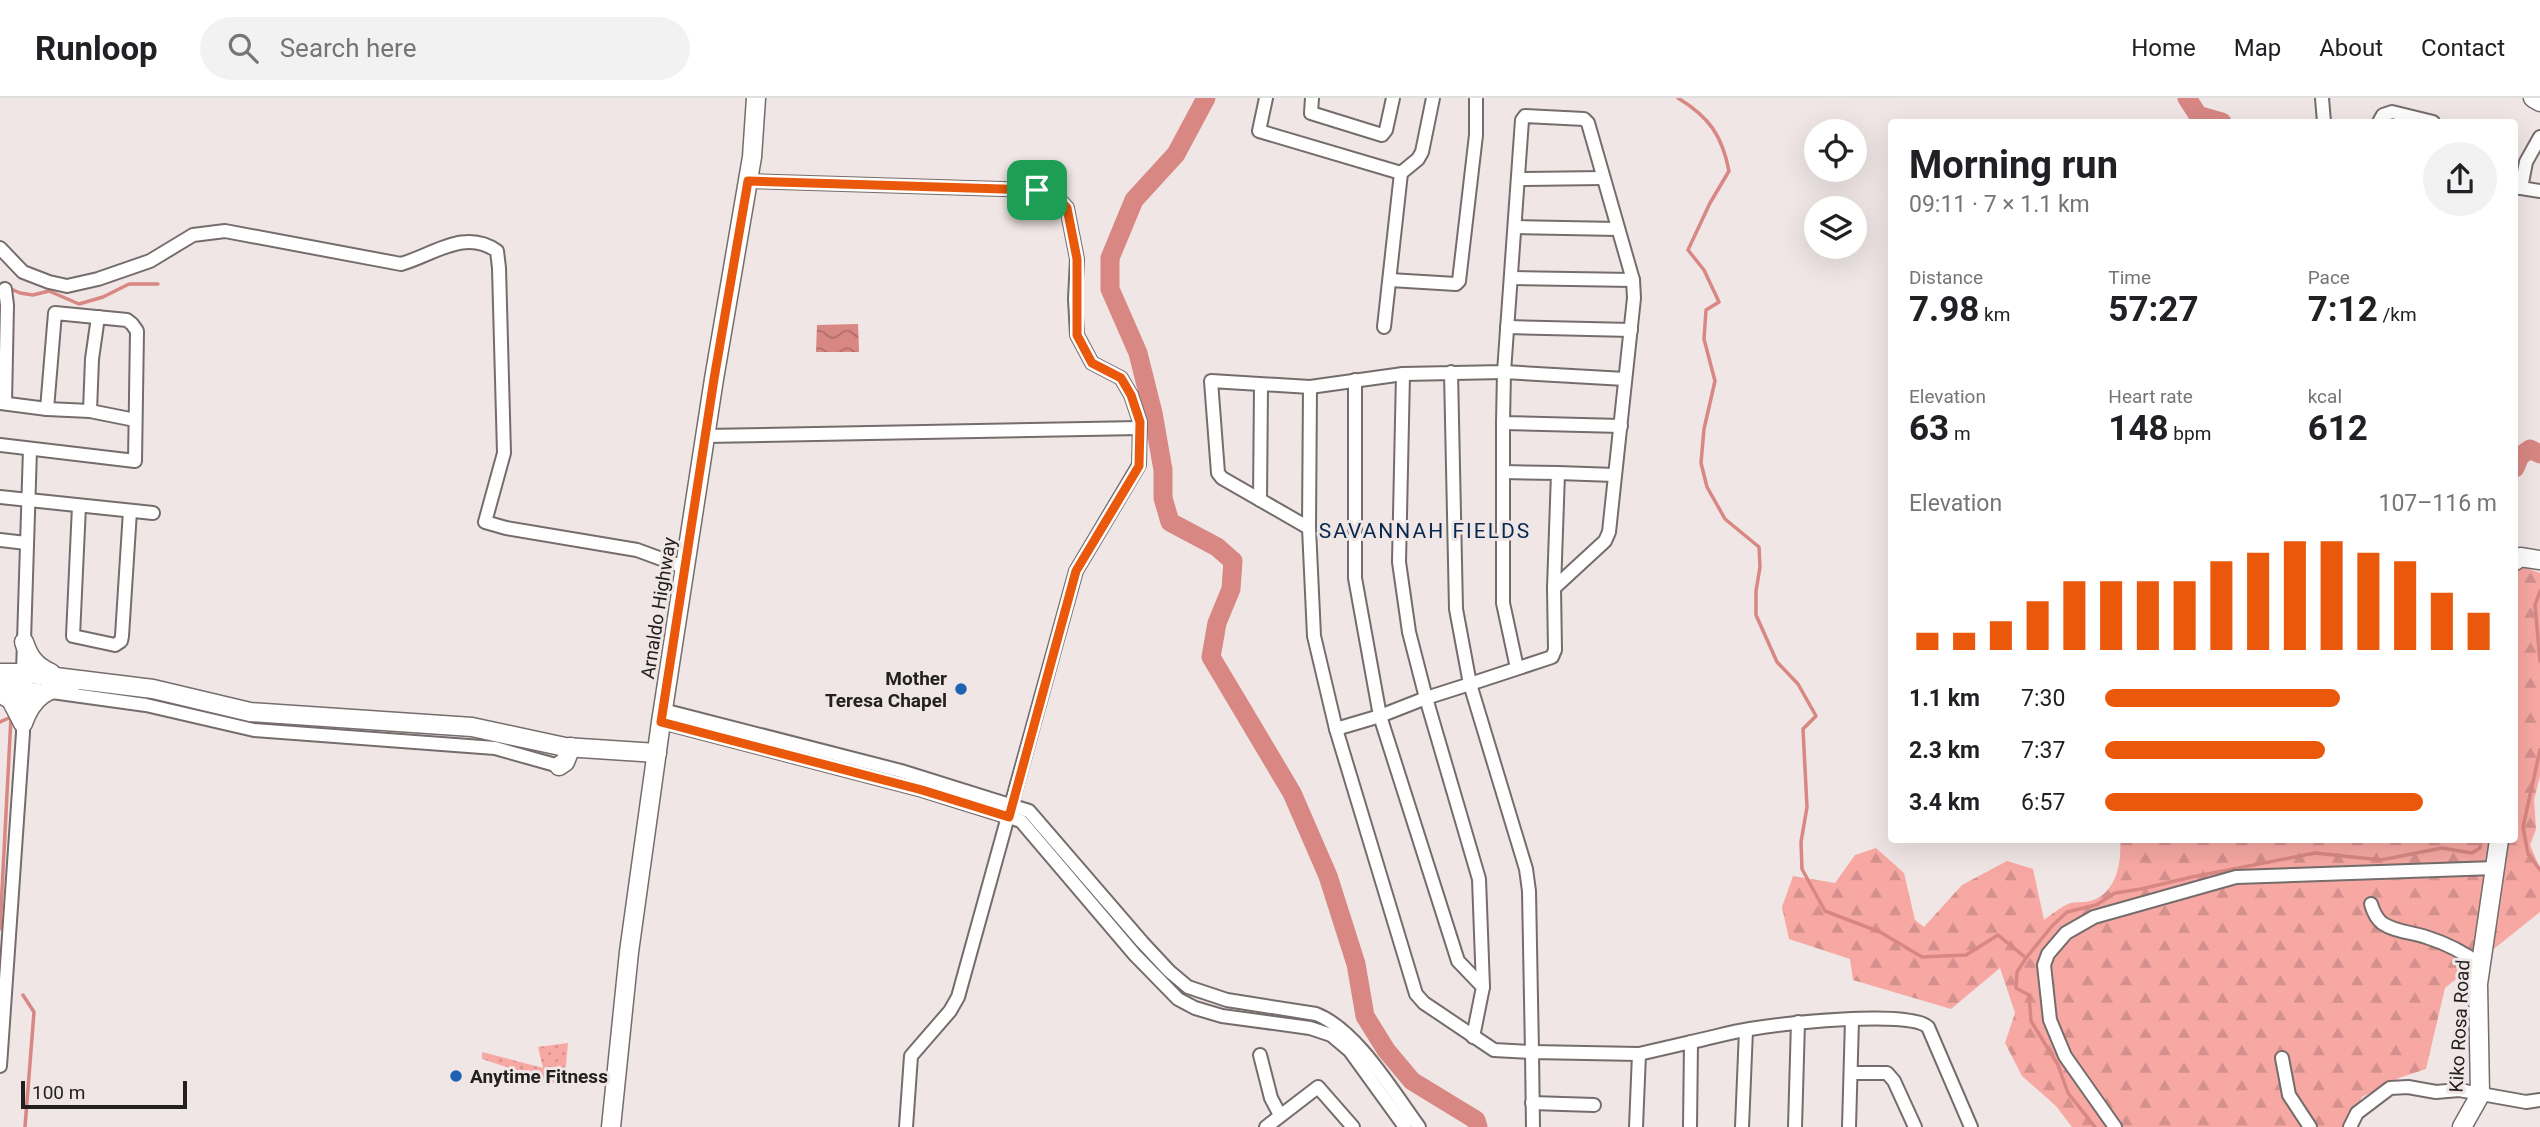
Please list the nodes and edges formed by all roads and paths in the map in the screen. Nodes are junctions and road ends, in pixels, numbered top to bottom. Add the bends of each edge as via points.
1 (756, 98) edge
2 (1266, 98) edge
3 (1311, 98) edge
4 (1393, 98) edge
5 (1433, 98) edge
6 (1476, 98) edge
7 (2322, 98) edge
8 (2533, 98) edge
9 (2540, 102) edge
10 (2324, 119) edge
11 (2381, 119) edge
12 (2422, 119) edge
13 (2540, 137) edge
14 (1401, 173) junction
15 (1603, 178) junction
16 (1519, 179) junction
17 (748, 181) junction
18 (2518, 188) edge
19 (2540, 191) edge
20 (1515, 227) junction
21 (1618, 229) junction
22 (0, 248) edge
23 (1511, 278) junction
24 (1390, 280) junction
25 (1633, 280) junction
26 (5, 289) dead end
27 (4, 304) edge
28 (98, 317) junction
29 (1384, 327) dead end
30 (1507, 327) junction
31 (1631, 330) junction
32 (1451, 372) junction
33 (1504, 372) junction
34 (1403, 374) junction
35 (1625, 379) junction
36 (1355, 380) junction
37 (1261, 386) junction
38 (1310, 387) junction
39 (2, 403) edge
40 (47, 409) junction
41 (90, 411) junction
42 (135, 420) junction
43 (1503, 423) junction
44 (1620, 426) junction
45 (1140, 429) junction
46 (705, 436) junction
47 (0, 445) edge
48 (30, 449) junction
49 (1503, 472) junction
50 (1558, 473) junction
51 (1615, 475) junction
52 (0, 497) edge
53 (1260, 500) junction
54 (28, 501) junction
55 (79, 506) junction
56 (130, 511) junction
57 (153, 513) dead end
58 (1309, 527) junction
59 (0, 540) edge
60 (26, 543) junction
61 (2518, 559) edge
62 (2540, 560) edge
63 (686, 568) junction
64 (1554, 588) junction
65 (23, 642) junction
66 (0, 666) edge
67 (1517, 668) junction
68 (0, 673) edge
69 (64, 678) junction
70 (23, 681) junction
71 (90, 681) junction
72 (1469, 684) junction
73 (0, 691) edge
74 (47, 692) junction
75 (1426, 698) junction
76 (662, 716) junction
77 (1380, 716) junction
78 (23, 723) junction
79 (1336, 729) junction
80 (571, 747) junction
81 (657, 753) junction
82 (559, 766) joint
83 (1011, 811) junction
84 (2499, 843) edge
85 (2496, 868) junction
86 (2371, 904) dead end
87 (2481, 965) junction
88 (2, 988) edge
89 (1483, 988) junction
90 (1853, 1020) junction
91 (1798, 1022) junction
92 (1746, 1030) junction
93 (1473, 1037) junction
94 (1691, 1042) junction
95 (1532, 1052) junction
96 (1639, 1054) junction
97 (1260, 1055) dead end
98 (2282, 1058) dead end
99 (0, 1066) edge
100 (1851, 1073) junction
101 (2480, 1095) junction
102 (2540, 1100) edge
103 (1532, 1103) junction
104 (1594, 1105) dead end
105 (1280, 1115) junction
106 (611, 1127) edge
107 (906, 1127) edge
108 (1266, 1127) edge
109 (1353, 1127) edge
110 (1405, 1127) edge
111 (1419, 1127) edge
112 (1533, 1127) edge
113 (1636, 1127) edge
114 (1690, 1127) edge
115 (1742, 1127) edge
116 (1795, 1127) edge
117 (1849, 1127) edge
118 (1915, 1127) edge
119 (1971, 1127) edge
120 (2115, 1127) edge
121 (2310, 1127) edge
122 (2350, 1127) edge
123 (2462, 1127) edge

1 - 17 street, Arnaldo Highway
2 - 14 street via 1259,131
3 - 4 street via 1311,113 1382,135
5 - 14 street via 1422,152
6 - 24 street via 1459,281
7 - 10 street
8 - 9 street
11 - 12 street via 2392,111
13 - 18 street
14 - 24 street
15 - 16 street
15 - 16 street via 1584,119 1525,116
15 - 21 street
16 - 20 street
17 - 45 street via 1037,190 1057,197 1067,208 1077,259 1077,335 1092,363 1121,378
17 - 46 street, Arnaldo Highway
18 - 19 street
20 - 21 street
20 - 23 street
21 - 25 street
22 - 63 street via 23,272 67,286 150,261 193,235 225,231 401,264 442,246 465,241 488,244 497,251 499,268 505,453 485,522 637,550
23 - 25 street
23 - 30 street
24 - 29 street
25 - 31 street
26 - 27 street
27 - 39 street
28 - 40 street via 55,313
28 - 41 street
28 - 42 street via 127,320 137,331
30 - 31 street
30 - 33 street
31 - 35 street
32 - 33 street
32 - 34 street
32 - 72 street via 1456,609
33 - 35 street
33 - 43 street
34 - 36 street
34 - 75 street via 1399,562 1409,632
35 - 44 street
36 - 38 street
36 - 77 street via 1355,578
37 - 38 street
37 - 53 street
37 - 53 street via 1211,381 1218,473
38 - 58 street
39 - 40 street
40 - 41 street
41 - 42 street
42 - 48 street via 135,461
43 - 44 street
43 - 49 street
44 - 51 street
45 - 46 street
45 - 83 street via 1139,466 1076,571
46 - 63 street, Arnaldo Highway
47 - 48 street
48 - 54 street
49 - 50 street
49 - 67 street via 1503,603
50 - 51 street
50 - 64 street
51 - 64 street via 1605,541
52 - 54 street
53 - 58 street
54 - 55 street
54 - 60 street
55 - 56 street
55 - 56 street via 73,636 115,645 122,635
56 - 57 street
58 - 79 street via 1314,636
59 - 60 street
60 - 65 street
61 - 62 street
63 - 76 street, Arnaldo Highway
64 - 67 street via 1552,657
65 - 66 street via 14,658
65 - 69 street via 37,666
65 - 70 street
67 - 72 street
68 - 70 street
69 - 70 street
69 - 71 street
70 - 73 street
70 - 74 street
70 - 78 street
71 - 74 street
71 - 80 street via 170,692 250,712 472,727
72 - 75 street
72 - 95 street via 1529,891
73 - 78 street via 11,700
74 - 78 street via 30,704
74 - 82 street via 146,705 254,730 495,748
75 - 77 street
75 - 89 street via 1479,879
76 - 81 street, Arnaldo Highway
76 - 83 street
77 - 79 street
77 - 89 street via 1458,961
78 - 88 street
79 - 93 street via 1416,994
80 - 81 street
80 - 82 street
81 - 106 street, Arnaldo Highway via 626,974
83 - 107 street via 958,997 911,1056
83 - 110 street via 1178,999 1222,1016 1331,1035 1350,1051
83 - 111 street via 1029,811 1178,979 1213,997 1329,1019 1349,1035
84 - 85 street, Kiko Rosa Road
85 - 87 street, Kiko Rosa Road
85 - 120 street via 2236,877 2083,922 2066,933 2044,965 2050,1020 2065,1056
86 - 87 street via 2382,923 2428,937
87 - 101 street, Kiko Rosa Road
88 - 99 street
89 - 93 street
90 - 91 street
90 - 100 street
90 - 119 street via 1925,1024
91 - 92 street
91 - 116 street
92 - 94 street
92 - 115 street
93 - 95 street via 1494,1050
94 - 96 street
94 - 114 street
95 - 96 street
95 - 103 street
96 - 113 street
97 - 105 street
98 - 121 street via 2289,1095
100 - 117 street
100 - 118 street via 1887,1073
101 - 102 street
101 - 122 street via 2390,1088 2357,1113
101 - 123 street, Kiko Rosa Road
103 - 104 street
103 - 112 street
105 - 108 street
105 - 109 street via 1318,1087

